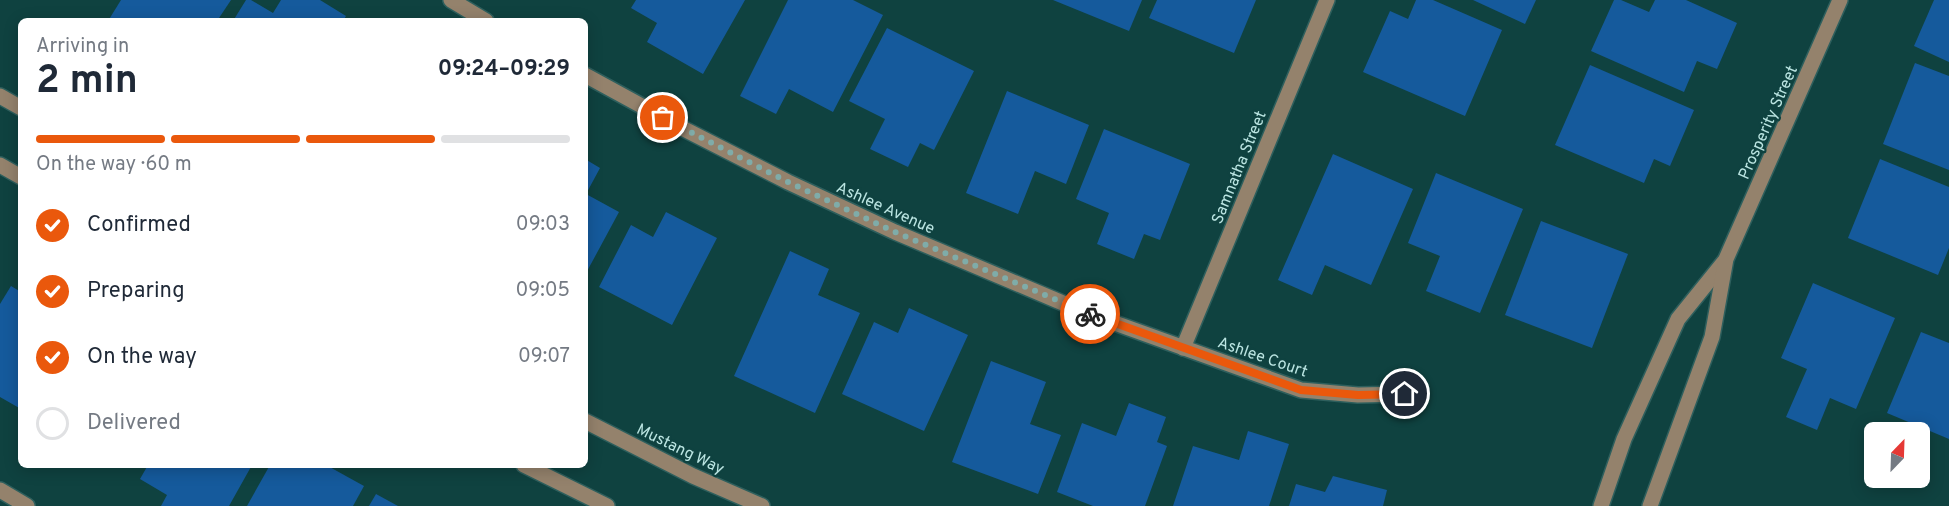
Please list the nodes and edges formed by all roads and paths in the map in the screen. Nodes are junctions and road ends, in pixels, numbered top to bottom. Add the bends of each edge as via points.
1 (451, 0) edge
2 (1327, 0) edge
3 (1840, 0) edge
4 (481, 18) edge
5 (588, 77) edge
6 (0, 96) edge
7 (18, 106) edge
8 (0, 165) edge
9 (18, 175) edge
10 (1726, 259) junction
11 (1183, 348) junction
12 (1405, 394) dead end
13 (588, 423) edge
14 (530, 468) edge
15 (0, 490) edge
16 (27, 506) edge
17 (607, 506) edge
18 (762, 506) edge
19 (1601, 506) edge
20 (1650, 506) edge

1 - 4 street
2 - 11 street, Samnatha Street
3 - 10 street, Prosperity Street
5 - 11 street, Ashlee Avenue via 788,182 895,232 1084,312
6 - 7 street
8 - 9 street
10 - 19 street, Prosperity Street via 1678,319 1624,439
10 - 20 street, Prosperity Street via 1712,337
11 - 12 street, Ashlee Court via 1301,390
13 - 18 street, Mustang Way
14 - 17 street
15 - 16 street

